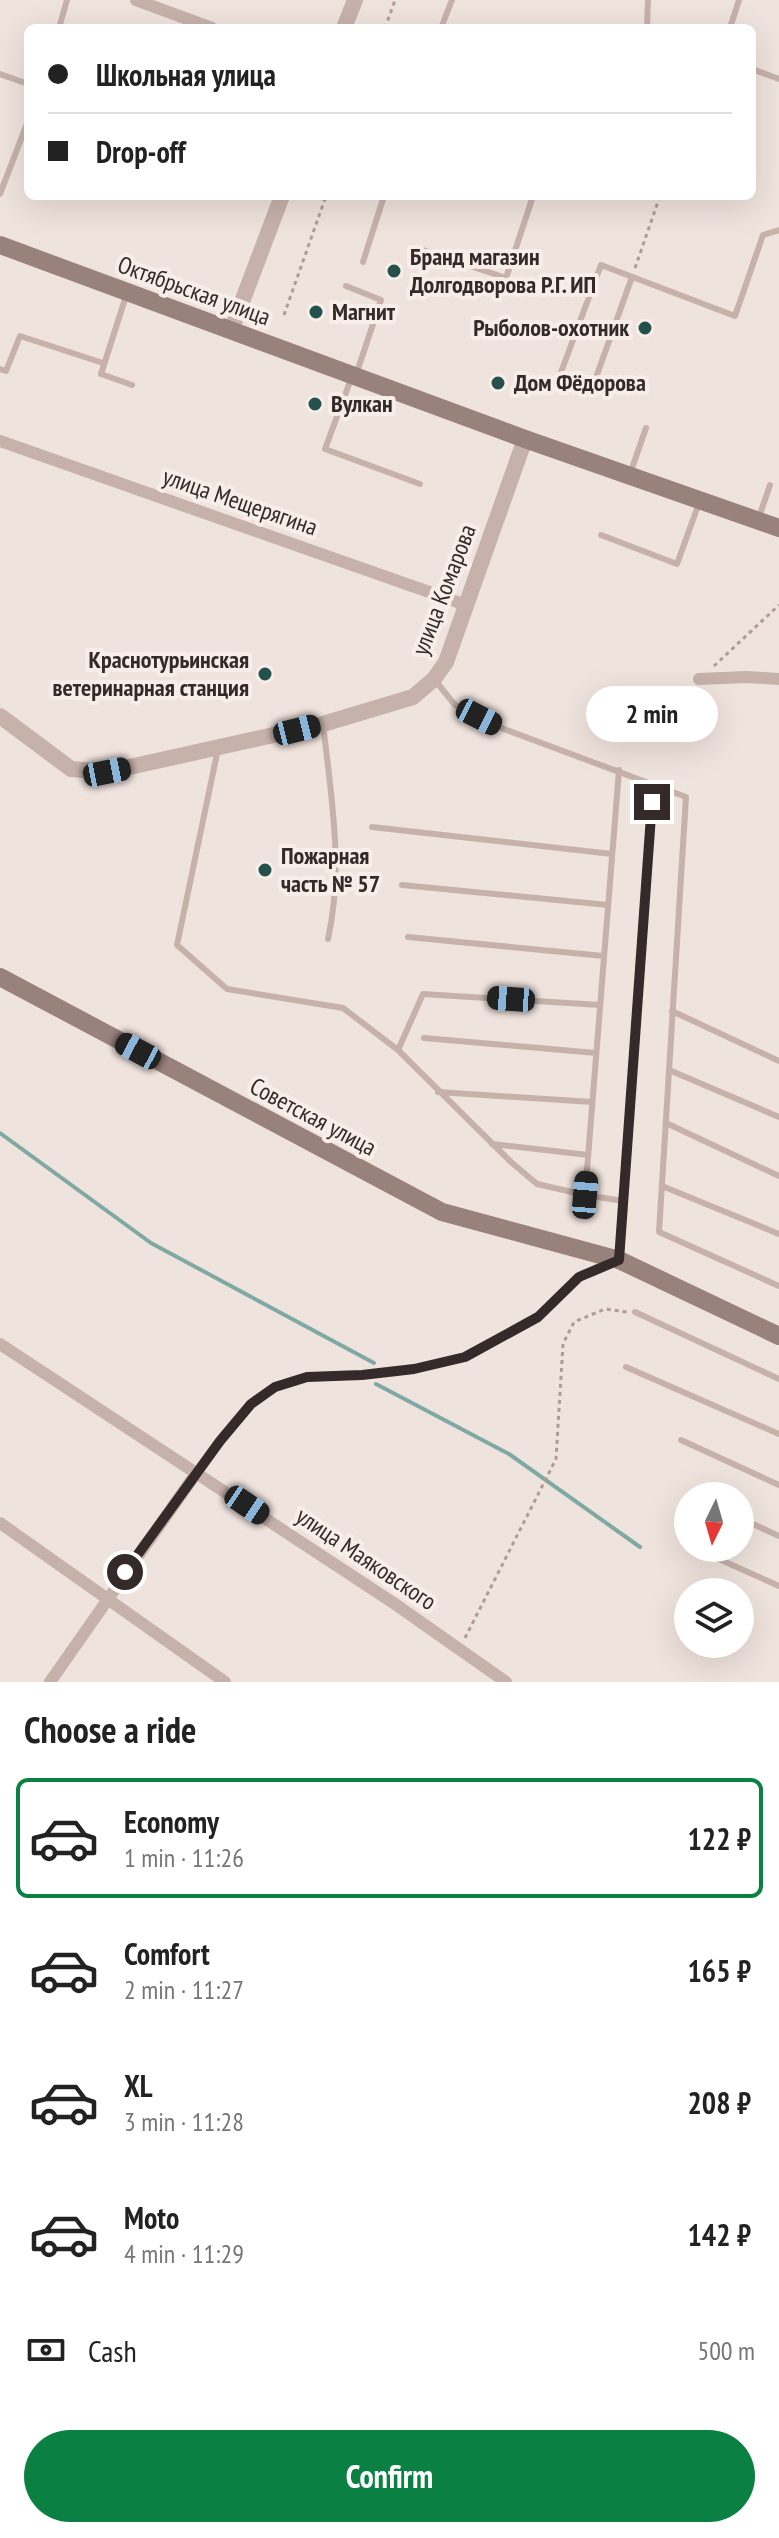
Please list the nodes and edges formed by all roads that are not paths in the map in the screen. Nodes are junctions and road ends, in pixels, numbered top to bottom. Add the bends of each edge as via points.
1 (67, 0) edge
2 (355, 0) edge
3 (452, 0) edge
4 (648, 0) edge
5 (739, 0) edge
6 (142, 1) edge
7 (60, 24) edge
8 (202, 24) edge
9 (346, 24) edge
10 (443, 24) edge
11 (647, 24) edge
12 (731, 24) edge
13 (756, 70) edge
14 (0, 74) edge
15 (779, 79) edge
16 (24, 83) edge
17 (24, 131) edge
18 (0, 194) edge
19 (280, 200) edge
20 (383, 200) edge
21 (532, 200) edge
22 (779, 230) edge
23 (0, 245) edge
24 (417, 248) dead end
25 (363, 262) dead end
26 (632, 277) junction
27 (346, 286) dead end
28 (127, 292) junction
29 (231, 331) junction
30 (103, 363) junction
31 (0, 369) edge
32 (354, 376) junction
33 (557, 383) dead end
34 (594, 383) dead end
35 (132, 385) dead end
36 (646, 428) dead end
37 (525, 439) junction
38 (0, 441) edge
39 (630, 475) junction
40 (420, 484) dead end
41 (770, 485) dead end
42 (700, 500) junction
43 (758, 520) junction
44 (779, 528) edge
45 (601, 535) dead end
46 (466, 605) junction
47 (434, 679) junction
48 (699, 679) road end
49 (779, 679) edge
50 (0, 716) edge
51 (323, 724) junction
52 (218, 749) junction
53 (619, 770) junction
54 (652, 802) dead end
55 (372, 827) dead end
56 (612, 854) junction
57 (402, 885) dead end
58 (608, 905) junction
59 (408, 937) dead end
60 (328, 939) dead end
61 (604, 956) junction
62 (0, 977) edge
63 (600, 1005) junction
64 (672, 1011) junction
65 (424, 1038) dead end
66 (398, 1050) junction
67 (596, 1053) junction
68 (779, 1061) edge
69 (669, 1070) junction
70 (438, 1092) junction
71 (592, 1102) junction
72 (779, 1117) edge
73 (666, 1123) junction
74 (492, 1144) junction
75 (588, 1155) junction
76 (779, 1176) edge
77 (662, 1186) junction
78 (585, 1195) junction
79 (623, 1201) junction
80 (779, 1234) edge
81 (619, 1260) junction
82 (779, 1286) edge
83 (635, 1312) road end
84 (779, 1336) edge
85 (0, 1344) edge
86 (626, 1367) dead end
87 (779, 1379) edge
88 (779, 1434) edge
89 (681, 1440) dead end
90 (197, 1472) junction
91 (779, 1485) edge
92 (0, 1523) edge
93 (754, 1524) edge
94 (779, 1536) edge
95 (725, 1562) edge
96 (779, 1586) edge
97 (107, 1597) junction
98 (50, 1682) edge
99 (225, 1682) edge
100 (506, 1682) edge

1 - 7 lane
2 - 9 street
3 - 10 lane
4 - 11 lane
5 - 12 lane
6 - 8 street
13 - 15 lane
14 - 16 lane
17 - 18 lane
19 - 29 street
20 - 25 lane
21 - 24 lane via 506,278
22 - 26 lane via 763,235 735,316
23 - 28 main road, Октябрьская улица
26 - 33 lane via 601,265
26 - 34 lane
27 - 32 lane via 381,300
28 - 29 main road, Октябрьская улица
28 - 30 lane
29 - 32 main road, Октябрьская улица
30 - 31 lane via 20,336 6,371
30 - 35 lane via 101,374
32 - 37 main road, Октябрьская улица
32 - 40 lane via 325,449
36 - 39 lane
37 - 39 main road, Октябрьская улица
37 - 46 street, улица Комарова
38 - 46 street, улица Мещерягина
39 - 42 main road, Октябрьская улица
41 - 43 lane
42 - 43 main road, Октябрьская улица
42 - 45 lane via 677,564
43 - 44 main road, Октябрьская улица
46 - 47 street, улица Комарова via 446,662
47 - 51 street, улица Комарова via 413,697
47 - 53 lane via 455,705 504,729
48 - 49 street
50 - 52 street, улица Комарова via 71,769 107,772
51 - 52 street, улица Комарова
51 - 60 lane via 334,823 335,907
52 - 66 lane via 177,945 227,989 343,1008
53 - 56 lane
53 - 64 lane via 686,797
54 - 79 lane
55 - 56 lane
56 - 58 lane
57 - 58 lane
58 - 61 lane
59 - 61 lane
61 - 63 lane
62 - 81 main road, Советская улица via 442,1212
63 - 66 lane via 423,994
63 - 67 lane
64 - 68 lane
64 - 69 lane
65 - 67 lane
66 - 70 lane
67 - 71 lane
69 - 72 lane
69 - 73 lane
70 - 71 lane
70 - 74 lane
71 - 75 lane
73 - 76 lane
73 - 77 lane
74 - 75 lane
74 - 78 lane via 537,1184
75 - 78 lane
77 - 80 lane
77 - 82 lane via 659,1232
78 - 79 lane
79 - 81 lane
81 - 84 main road, Советская улица
81 - 90 lane via 579,1277 538,1317 465,1357 414,1369 307,1377 275,1387 251,1404
83 - 87 lane
85 - 90 street, улица Маяковского
86 - 88 lane
89 - 91 lane
90 - 97 street
90 - 100 street, улица Маяковского
92 - 97 street
93 - 94 lane
95 - 96 lane
97 - 98 street
97 - 99 street

